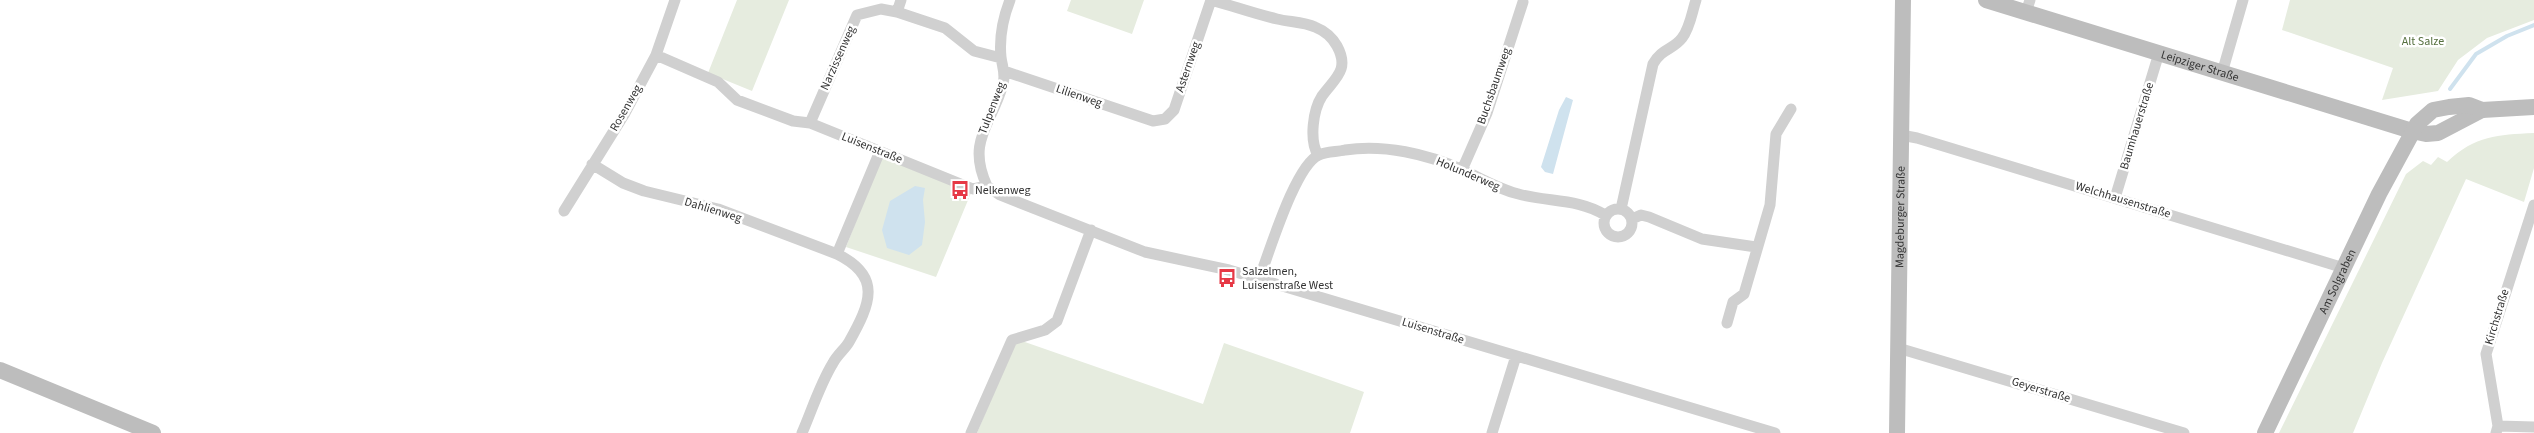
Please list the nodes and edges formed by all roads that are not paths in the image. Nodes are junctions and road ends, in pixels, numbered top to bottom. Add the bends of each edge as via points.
1 (676, 0) edge
2 (901, 0) edge
3 (1010, 0) edge
4 (1211, 0) edge
5 (1696, 0) edge
6 (1903, 0) edge
7 (1986, 0) edge
8 (2244, 0) edge
9 (1523, 2) dead end
10 (2028, 6) edge
11 (897, 12) junction
12 (2159, 53) junction
13 (656, 55) junction
14 (1001, 58) junction
15 (1004, 71) junction
16 (2222, 73) junction
17 (2534, 107) edge
18 (1791, 109) dead end
19 (2482, 110) junction
20 (1153, 121) joint
21 (810, 122) junction
22 (2412, 131) junction
23 (1901, 135) junction
24 (880, 151) junction
25 (1318, 155) junction
26 (592, 164) junction
27 (1462, 170) junction
28 (987, 186) junction
29 (2115, 198) junction
30 (2534, 205) edge
31 (1620, 209) junction
32 (564, 211) dead end
33 (1605, 215) junction
34 (1632, 219) junction
35 (1092, 230) junction
36 (1756, 247) junction
37 (836, 254) junction
38 (2344, 268) junction
39 (1259, 279) junction
40 (1727, 323) dead end
41 (1898, 348) junction
42 (1516, 356) junction
43 (0, 370) edge
44 (2534, 427) edge
45 (2497, 429) edge
46 (153, 433) edge
47 (802, 433) edge
48 (971, 433) edge
49 (1492, 433) edge
50 (1775, 433) edge
51 (1897, 433) edge
52 (2184, 433) edge
53 (2265, 433) edge

1 - 13 street, Rosenweg
2 - 11 street
3 - 14 street, Tulpenweg via 1000,34
4 - 20 street, Asternweg via 1174,110 1165,119
4 - 25 street via 1278,20 1314,26 1332,38 1342,55 1342,68 1321,98 1314,119 1314,147
5 - 31 street via 1682,39 1659,53 1653,64
6 - 23 street, Magdeburger Straße
7 - 10 street, Leipziger Straße
8 - 16 street
9 - 27 street, Buchsbaumweg via 1487,113
10 - 12 street, Leipziger Straße
11 - 14 street via 945,28 974,51
11 - 21 street, Narzissenweg via 882,9 857,15
12 - 16 street, Leipziger Straße
12 - 29 street, Baumhauerstraße
13 - 21 street, Luisenstraße via 718,82 737,100 793,121
13 - 26 street, Rosenweg via 625,113
14 - 15 street, Tulpenweg
15 - 20 street, Lilienweg
15 - 28 street, Tulpenweg via 1003,83 980,138 980,171
16 - 22 street, Leipziger Straße
17 - 19 street, Leipziger Straße
18 - 36 street via 1776,134 1770,205
19 - 22 street, Leipziger Straße via 2438,132
19 - 22 street, Leipziger Straße via 2469,105 2433,110
21 - 24 street, Luisenstraße
22 - 38 street, Am Solgraben
23 - 29 street, Welchhausenstraße
23 - 41 street, Magdeburger Straße
24 - 28 street, Luisenstraße via 973,189
24 - 37 street
25 - 27 street, Holunderweg via 1354,149 1392,150 1430,158
25 - 39 street via 1298,178
26 - 32 street, Rosenweg
26 - 37 street, Dahlienweg via 623,183 644,191 718,209
27 - 33 street, Holunderweg via 1522,195 1576,203
28 - 35 street, Luisenstraße via 1000,195
29 - 38 street, Welchhausenstraße
30 - 45 street, Kirchstraße via 2486,354
31 - 33 street via 1613,209
31 - 34 street
33 - 34 street via 1605,229 1619,237 1629,231
34 - 36 street via 1641,215 1702,239
35 - 39 street, Luisenstraße via 1145,252
35 - 48 street via 1057,321 1045,330 1012,340
36 - 40 street via 1744,294 1733,302
37 - 47 street via 854,262 865,274 869,289 849,342 833,363
38 - 53 street, Am Solgraben
39 - 42 street, Luisenstraße
41 - 51 street, Magdeburger Straße
41 - 52 street, Geyerstraße
42 - 49 street
42 - 50 street, Luisenstraße
43 - 46 street
44 - 45 street

